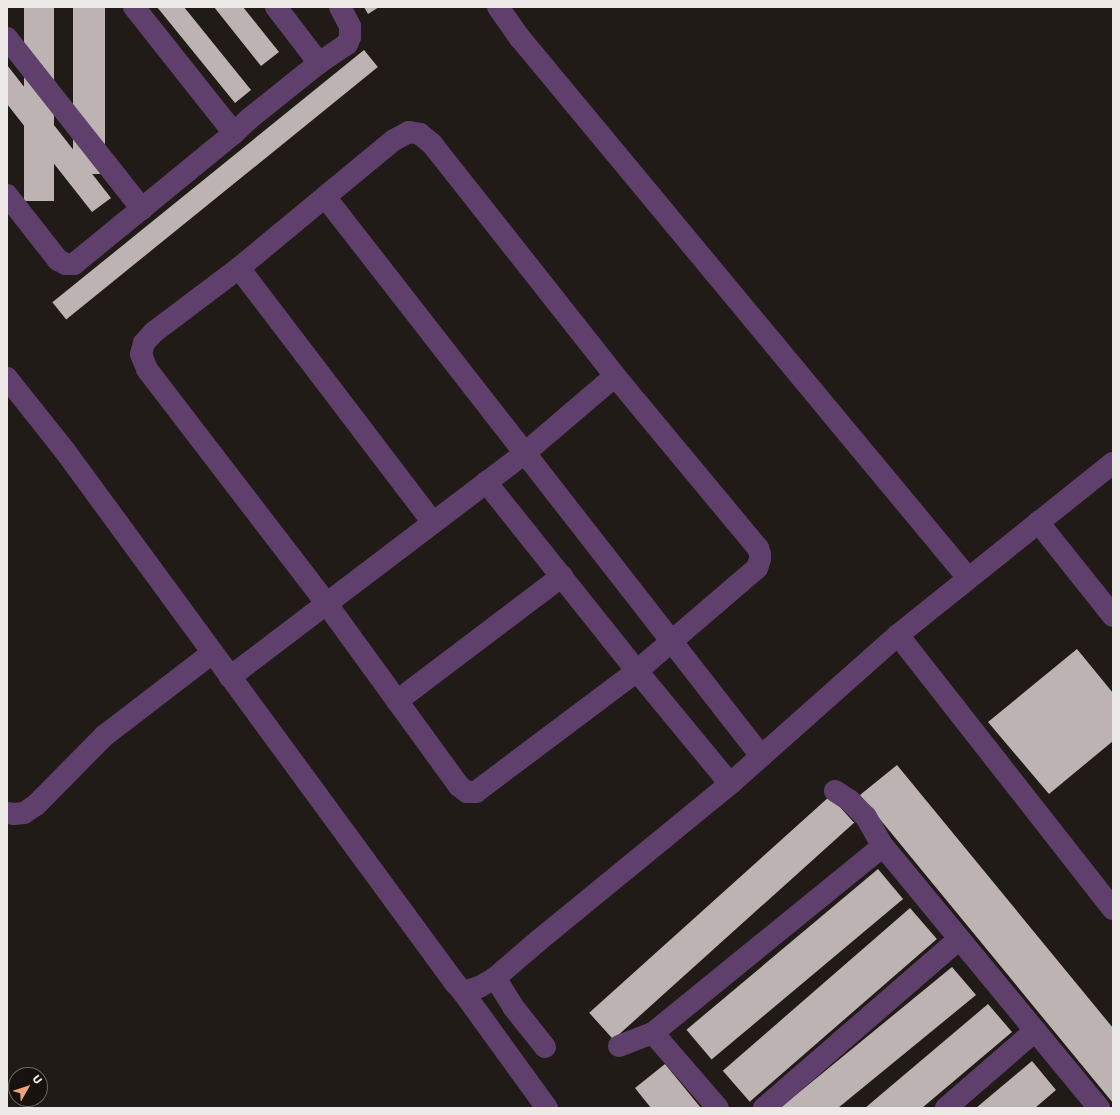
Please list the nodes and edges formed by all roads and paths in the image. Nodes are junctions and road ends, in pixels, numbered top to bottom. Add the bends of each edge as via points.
1 (134, 7) edge
2 (276, 7) edge
3 (340, 7) edge
4 (498, 7) edge
5 (7, 38) edge
6 (319, 63) junction
7 (234, 133) junction
8 (7, 195) edge
9 (326, 198) junction
10 (142, 209) junction
11 (239, 268) junction
12 (615, 376) junction
13 (7, 378) edge
14 (526, 452) junction
15 (1113, 463) edge
16 (486, 482) junction
17 (1038, 522) junction
18 (433, 523) junction
19 (562, 576) junction
20 (968, 578) junction
21 (327, 604) junction
22 (1113, 616) edge
23 (898, 635) junction
24 (672, 641) junction
25 (212, 653) junction
26 (637, 672) junction
27 (230, 677) junction
28 (397, 701) junction
29 (761, 756) junction
30 (730, 784) junction
31 (835, 791) dead end
32 (7, 813) edge
33 (883, 846) junction
34 (1113, 909) edge
35 (959, 939) junction
36 (495, 978) junction
37 (463, 992) junction
38 (1035, 1031) junction
39 (653, 1033) junction
40 (619, 1046) dead end
41 (545, 1047) dead end
42 (547, 1108) edge
43 (718, 1108) edge
44 (764, 1108) edge
45 (946, 1108) edge
46 (1099, 1108) edge

1 - 7 street
2 - 6 street
3 - 6 street via 350,26 350,37 347,44
4 - 20 street via 525,44
5 - 10 street
6 - 7 street
7 - 10 street
8 - 10 street via 58,260 66,264 74,264
9 - 11 street
9 - 12 street via 394,140 409,132 420,134 432,144
9 - 14 street
11 - 18 street
11 - 21 street via 154,332 144,343 141,354 147,369
12 - 14 street
12 - 24 street via 758,548 760,554 757,568
13 - 25 street via 65,451
14 - 16 street
14 - 24 street
15 - 17 street
16 - 18 street
16 - 19 street
17 - 20 street
17 - 22 street
18 - 21 street
19 - 26 street
19 - 28 street
20 - 23 street
21 - 27 street
21 - 28 street
23 - 29 street
23 - 34 street
24 - 26 street
24 - 29 street
25 - 27 street
25 - 32 street via 104,736 36,805 24,813
26 - 28 street via 476,792 468,792 459,786
26 - 30 street
27 - 37 street
29 - 30 street
30 - 36 street
31 - 33 street via 849,800 866,817
33 - 35 street
33 - 39 street
35 - 38 street
35 - 44 street
36 - 37 street
36 - 41 street via 514,1008
37 - 42 street
38 - 45 street
38 - 46 street
39 - 40 street
39 - 43 street

